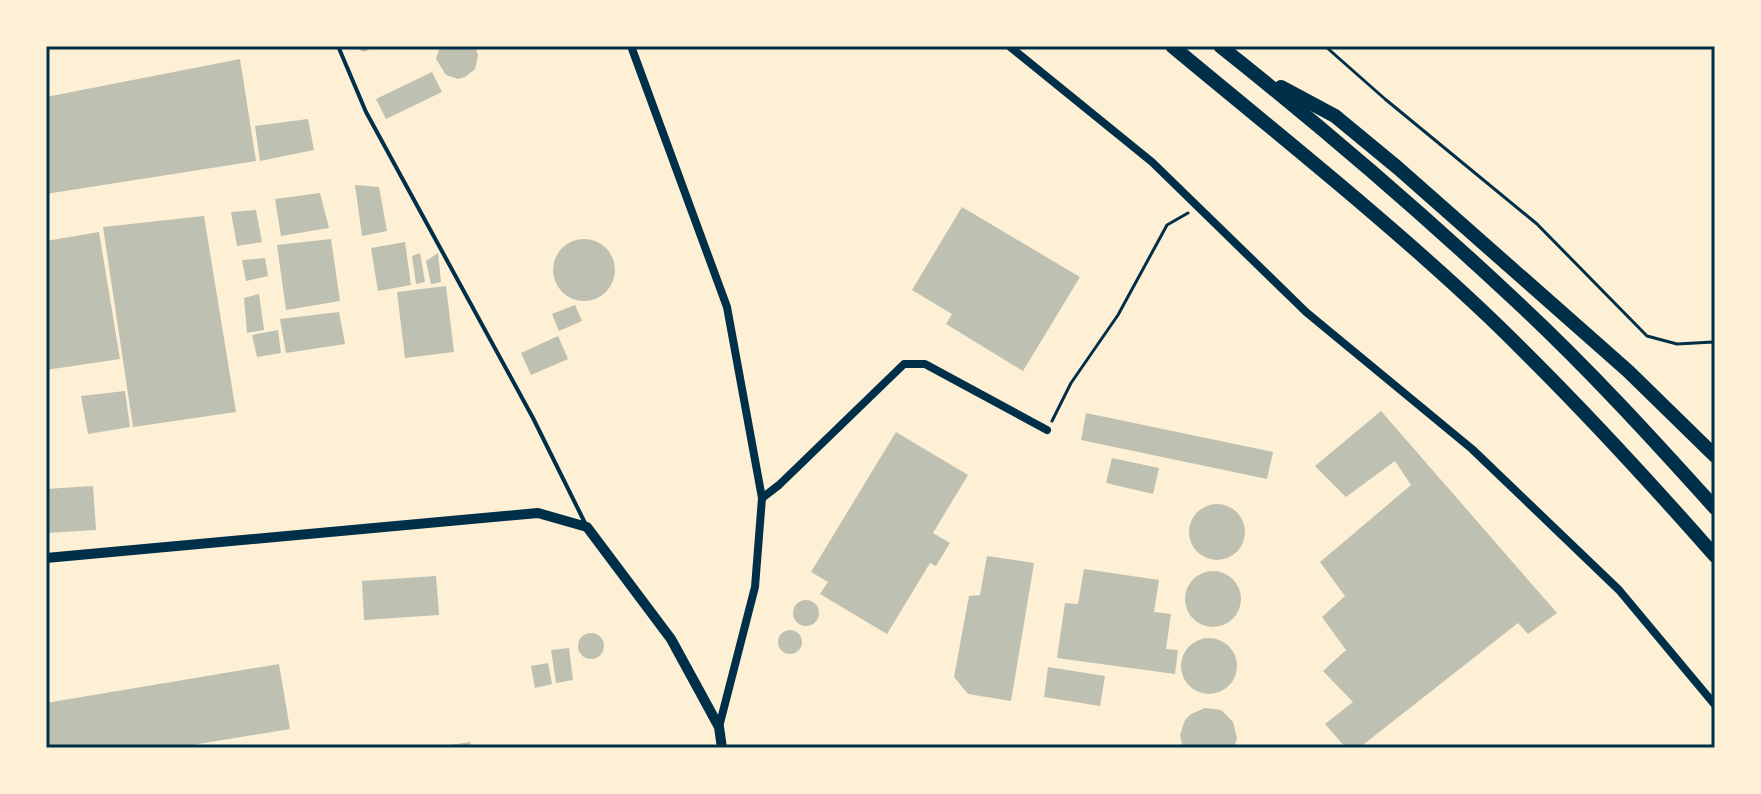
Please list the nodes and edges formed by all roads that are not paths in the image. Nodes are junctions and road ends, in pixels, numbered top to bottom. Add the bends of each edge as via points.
1 (338, 46) edge
2 (631, 46) edge
3 (1009, 46) edge
4 (1172, 46) edge
5 (1220, 46) edge
6 (1255, 74) junction
7 (1047, 430) road end
8 (1715, 456) edge
9 (762, 498) junction
10 (1715, 508) edge
11 (587, 527) junction
12 (1715, 556) edge
13 (46, 558) edge
14 (1715, 705) edge
15 (719, 727) junction
16 (722, 748) edge

1 - 11 lane via 366,112
2 - 9 street via 727,307
3 - 14 street via 1152,162 1306,312 1472,449 1608,579
4 - 12 highway via 1490,318
5 - 6 highway
6 - 8 highway via 1335,116 1398,168 1628,371
6 - 10 highway via 1517,302
7 - 9 street via 925,364 904,364
9 - 15 street via 755,587
11 - 13 street via 538,513
11 - 15 street via 671,639
15 - 16 street

